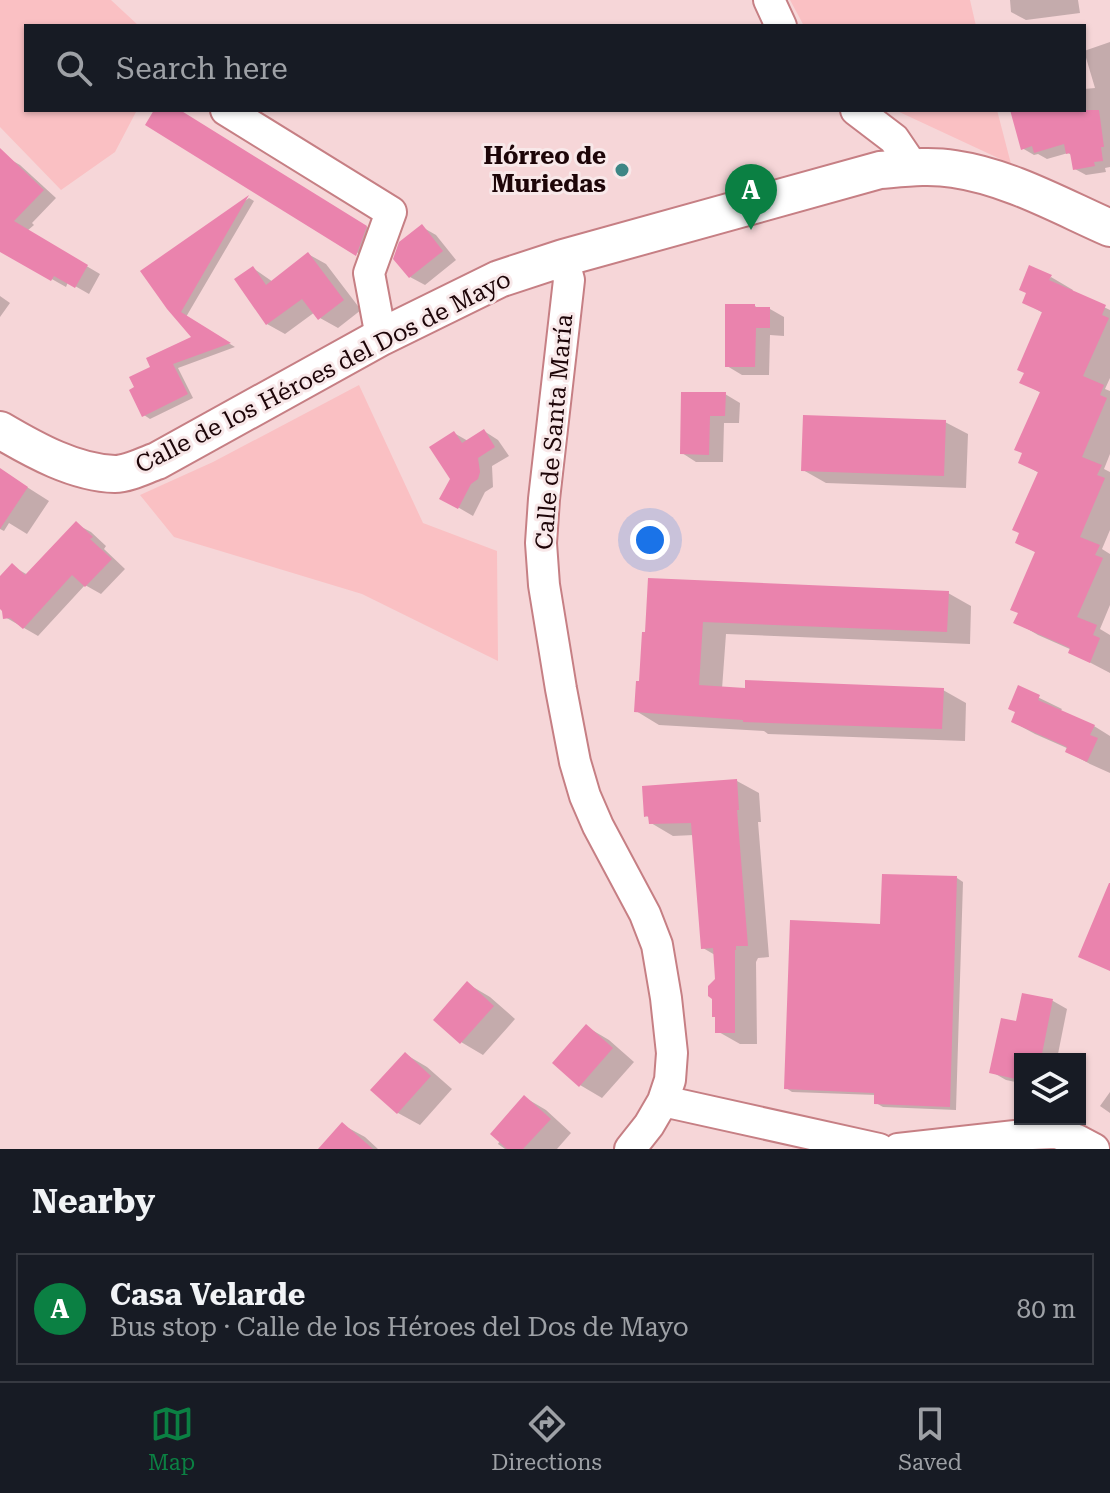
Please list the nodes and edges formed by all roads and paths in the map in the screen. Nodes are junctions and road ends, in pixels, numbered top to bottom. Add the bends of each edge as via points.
1 (769, 0) edge
2 (780, 24) edge
3 (229, 112) edge
4 (859, 112) edge
5 (913, 167) junction
6 (1110, 228) edge
7 (563, 258) junction
8 (381, 337) junction
9 (0, 430) edge
10 (663, 1101) junction
11 (630, 1149) edge
12 (879, 1149) edge
13 (898, 1149) edge
14 (1094, 1149) edge

1 - 2 street
3 - 8 street via 391,212 369,273
4 - 5 street via 894,139
5 - 6 street, Calle de los Héroes del Dos de Mayo via 982,174
5 - 7 street, Calle de los Héroes del Dos de Mayo via 880,170
7 - 8 street, Calle de los Héroes del Dos de Mayo via 499,279
7 - 10 street, Calle de Santa María via 569,280 544,499 544,585 585,796 657,945 672,1053
8 - 9 street, Calle de los Héroes del Dos de Mayo via 157,461 118,474 79,468
10 - 11 street, Calle de Santa María
10 - 12 street
13 - 14 street via 1056,1133

